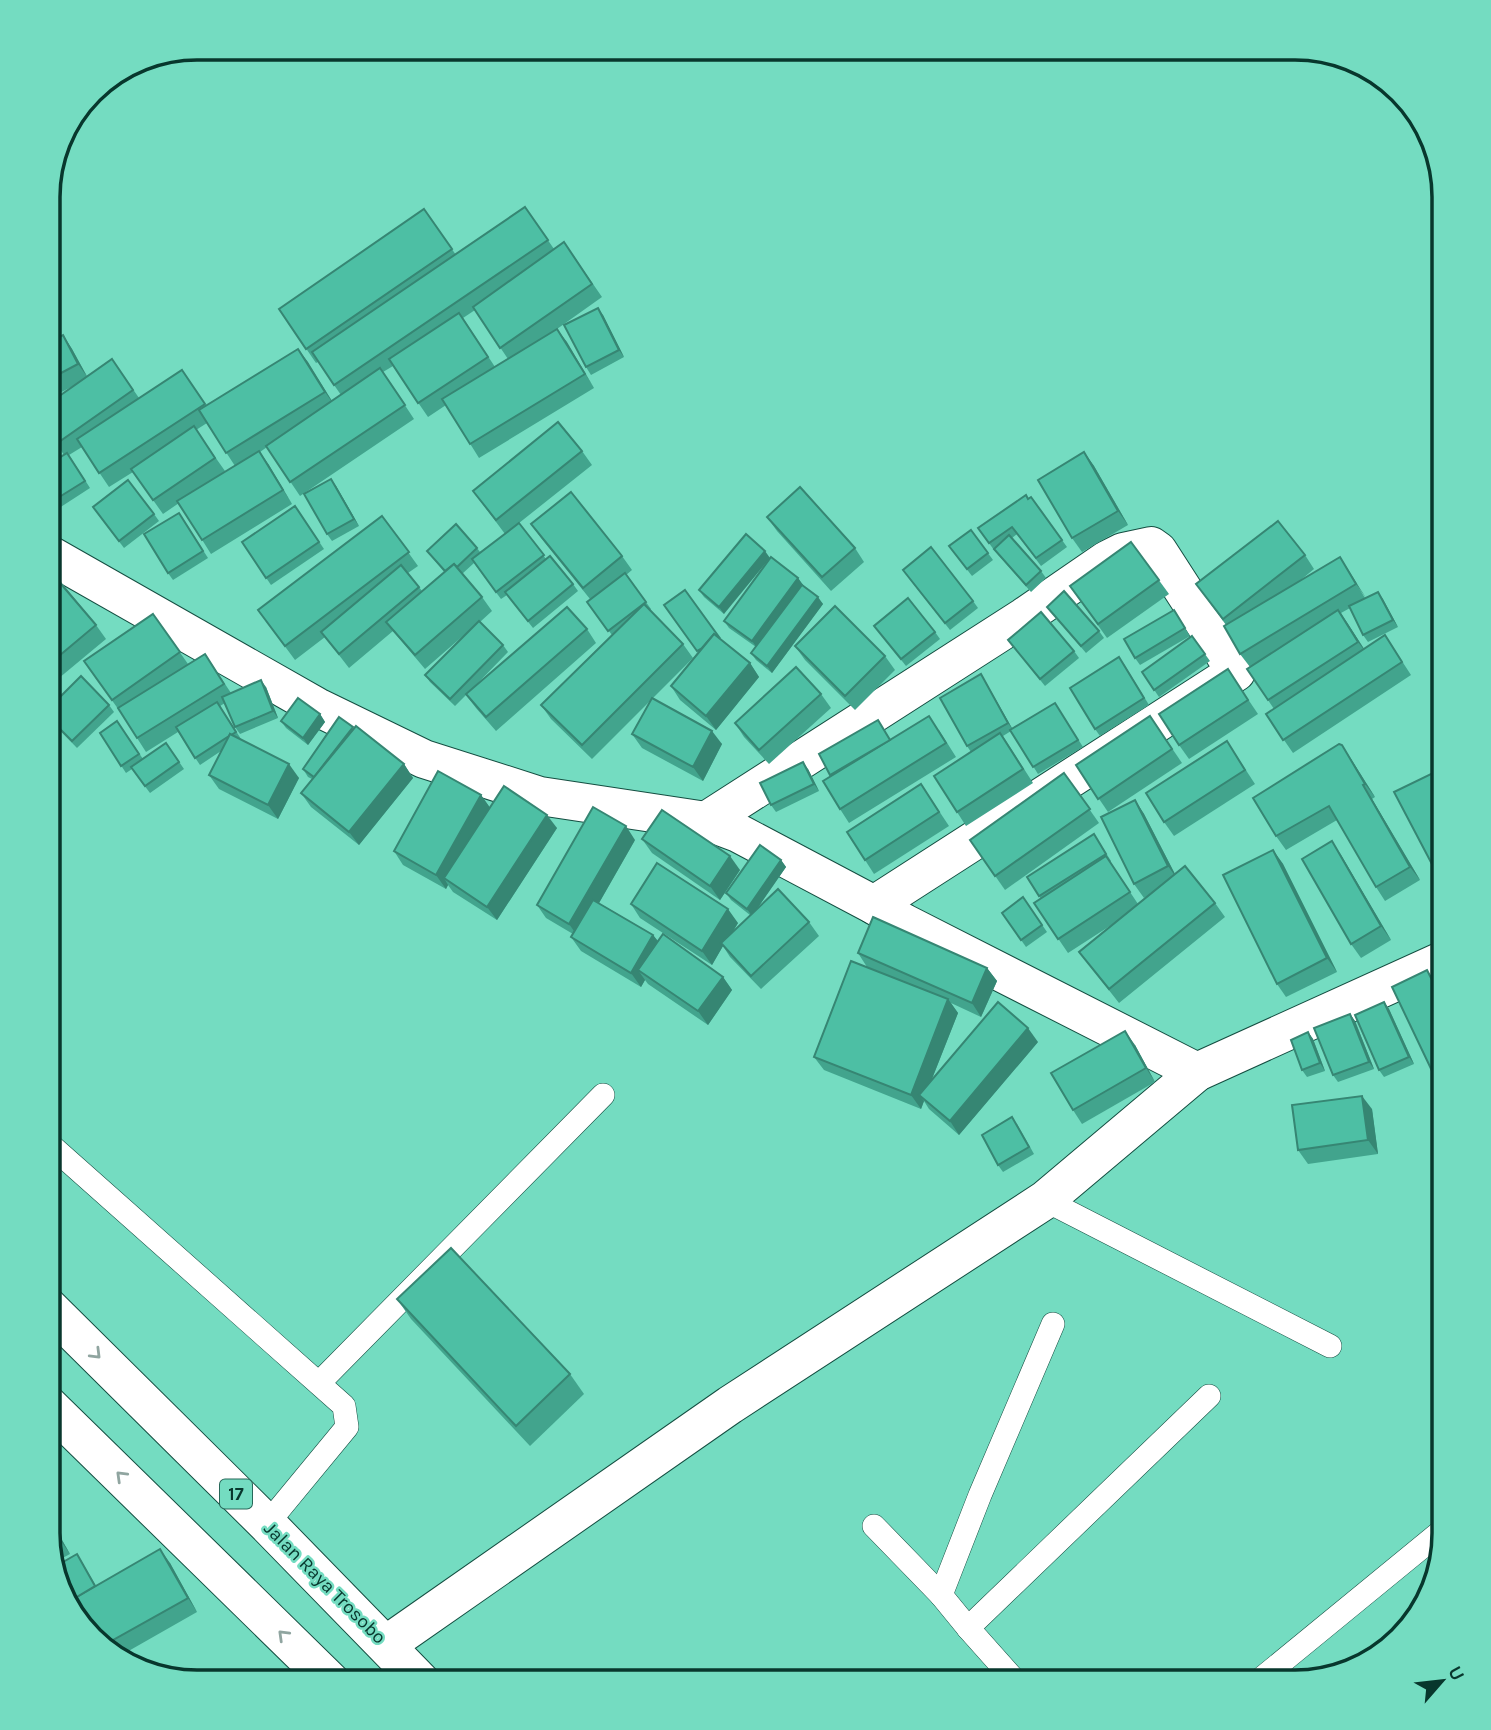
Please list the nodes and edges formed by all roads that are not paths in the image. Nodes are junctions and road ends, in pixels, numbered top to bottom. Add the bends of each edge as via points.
1 (60, 561) edge
2 (706, 821) junction
3 (874, 905) junction
4 (1432, 965) edge
5 (1197, 1072) junction
6 (603, 1095) dead end
7 (60, 1154) edge
8 (1045, 1200) junction
9 (60, 1319) edge
10 (1053, 1324) dead end
11 (1330, 1346) dead end
12 (319, 1383) junction
13 (1209, 1396) dead end
14 (60, 1417) edge
15 (267, 1524) junction
16 (874, 1526) dead end
17 (1431, 1539) edge
18 (941, 1595) junction
19 (968, 1629) junction
20 (386, 1645) junction
21 (319, 1670) edge
22 (410, 1670) edge
23 (1005, 1670) edge
24 (1272, 1670) edge

1 - 2 main road via 317,707 424,759 540,796
2 - 3 main road via 738,833
2 - 3 main road via 1107,561 1151,546 1158,551 1236,672
3 - 5 main road
4 - 5 main road
5 - 8 main road
6 - 12 lane
7 - 12 lane
8 - 11 lane
8 - 20 main road via 730,1405
9 -> 15 main road, Jalan Raya Trosobo / 17
10 - 18 lane
12 - 15 lane via 344,1406 347,1427
13 - 19 lane
21 -> 14 main road
15 - 20 main road, Jalan Raya Trosobo / 17
16 - 18 lane
17 - 24 lane
18 - 19 lane
19 - 23 lane
20 - 22 main road, Jalan Raya Trosobo / 17

